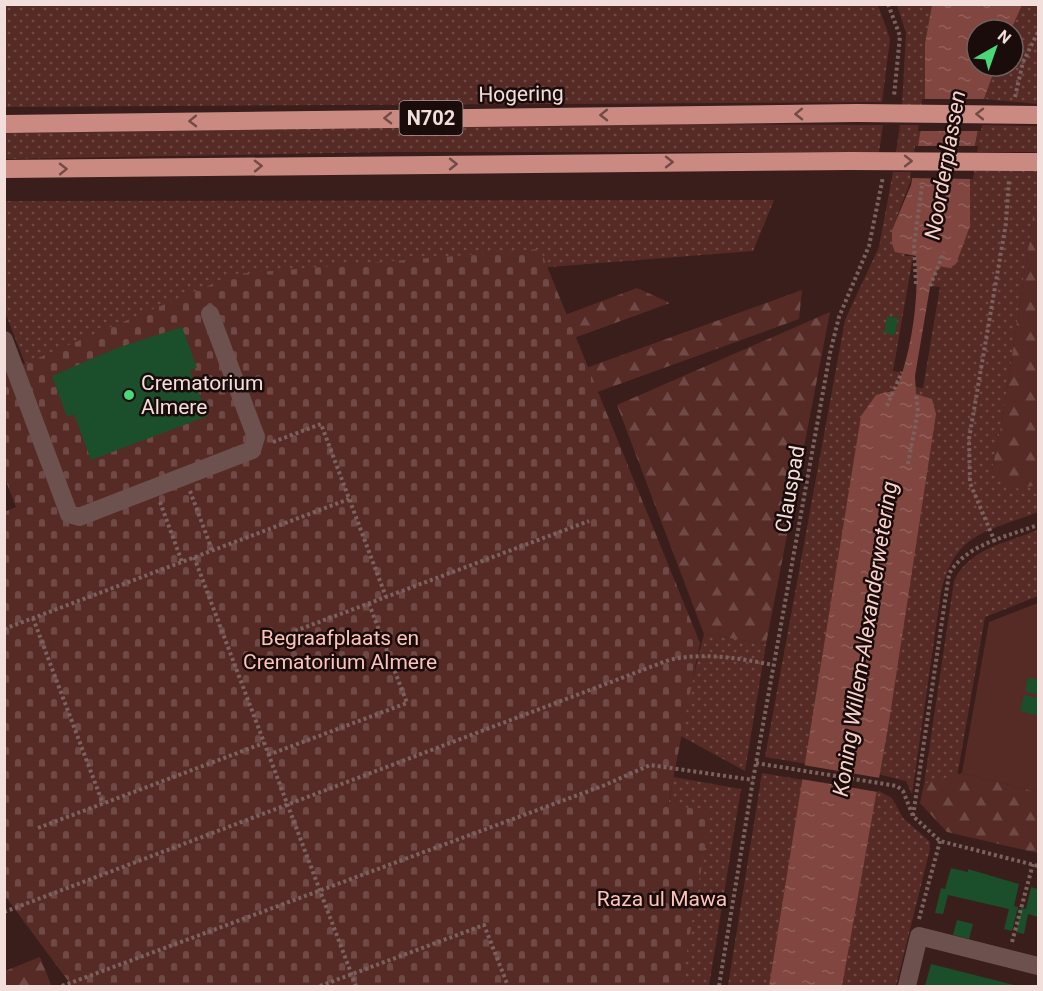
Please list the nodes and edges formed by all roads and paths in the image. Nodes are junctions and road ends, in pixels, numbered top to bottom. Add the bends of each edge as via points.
1 (888, 4) edge
2 (1038, 32) edge
3 (1015, 102) dead end
4 (893, 103) dead end
5 (1038, 115) edge
6 (4, 124) edge
7 (1038, 162) edge
8 (884, 166) dead end
9 (4, 170) edge
10 (1010, 171) dead end
11 (922, 186) dead end
12 (944, 252) dead end
13 (916, 284) dead end
14 (930, 286) dead end
15 (210, 314) dead end
16 (4, 340) edge
17 (902, 372) dead end
18 (916, 394) dead end
19 (886, 406) dead end
20 (252, 450) junction
21 (908, 464) dead end
22 (184, 476) junction
23 (155, 488) junction
24 (349, 499) junction
25 (589, 521) dead end
26 (1038, 525) edge
27 (995, 542) junction
28 (212, 550) junction
29 (194, 557) junction
30 (182, 562) junction
31 (386, 597) junction
32 (369, 604) junction
33 (33, 618) junction
34 (4, 628) edge
35 (295, 631) dead end
36 (773, 665) junction
37 (264, 743) junction
38 (268, 755) junction
39 (756, 763) junction
40 (753, 780) junction
41 (103, 804) junction
42 (287, 804) junction
43 (913, 816) junction
44 (38, 828) dead end
45 (940, 841) junction
46 (1033, 864) junction
47 (1038, 866) edge
48 (320, 891) junction
49 (4, 912) edge
50 (919, 936) junction
51 (1007, 958) junction
52 (1038, 966) edge
53 (351, 975) junction
54 (78, 981) junction
55 (62, 987) edge
56 (79, 987) edge
57 (320, 987) edge
58 (356, 987) edge
59 (508, 987) edge
60 (719, 987) edge
61 (907, 987) edge

1 - 4 path via 900,36
2 - 3 path via 1023,63
5 -> 6 highway, Hogering / N702, bridge via 857,113
9 -> 7 highway, N702, bridge
8 - 36 path, Clauspad via 869,246 839,317 830,353
10 - 27 path via 1006,223 969,439 970,483
11 - 13 path via 914,245
12 - 14 path
15 - 20 street via 256,437
16 - 23 street via 69,514 79,518
17 - 19 path
18 - 21 path via 918,411
20 - 22 street
20 - 24 path via 321,424
22 - 23 street
22 - 28 path
23 - 30 path
24 - 28 path
24 - 31 path
25 - 31 path
26 - 27 path
27 - 43 path via 962,557 949,574
28 - 29 path
29 - 30 path
29 - 37 path
30 - 33 path
31 - 32 path
32 - 35 path
32 - 38 path via 407,703
33 - 34 path
33 - 41 path
36 - 39 path, Clauspad
36 - 42 path via 715,656 669,660
37 - 38 path
37 - 41 path
38 - 42 path
39 - 40 path, Clauspad
39 - 43 path via 897,786
40 - 48 path via 650,765 605,786
40 - 60 path, Clauspad
41 - 44 path
42 - 48 path
42 - 49 path
43 - 45 path
45 - 46 path
45 - 50 path via 916,928
46 - 47 path
46 - 51 path
48 - 53 path
48 - 54 path
50 - 51 street
50 - 61 street
51 - 52 street
53 - 57 path
53 - 58 path
53 - 59 path via 484,925
54 - 55 path
54 - 56 path

